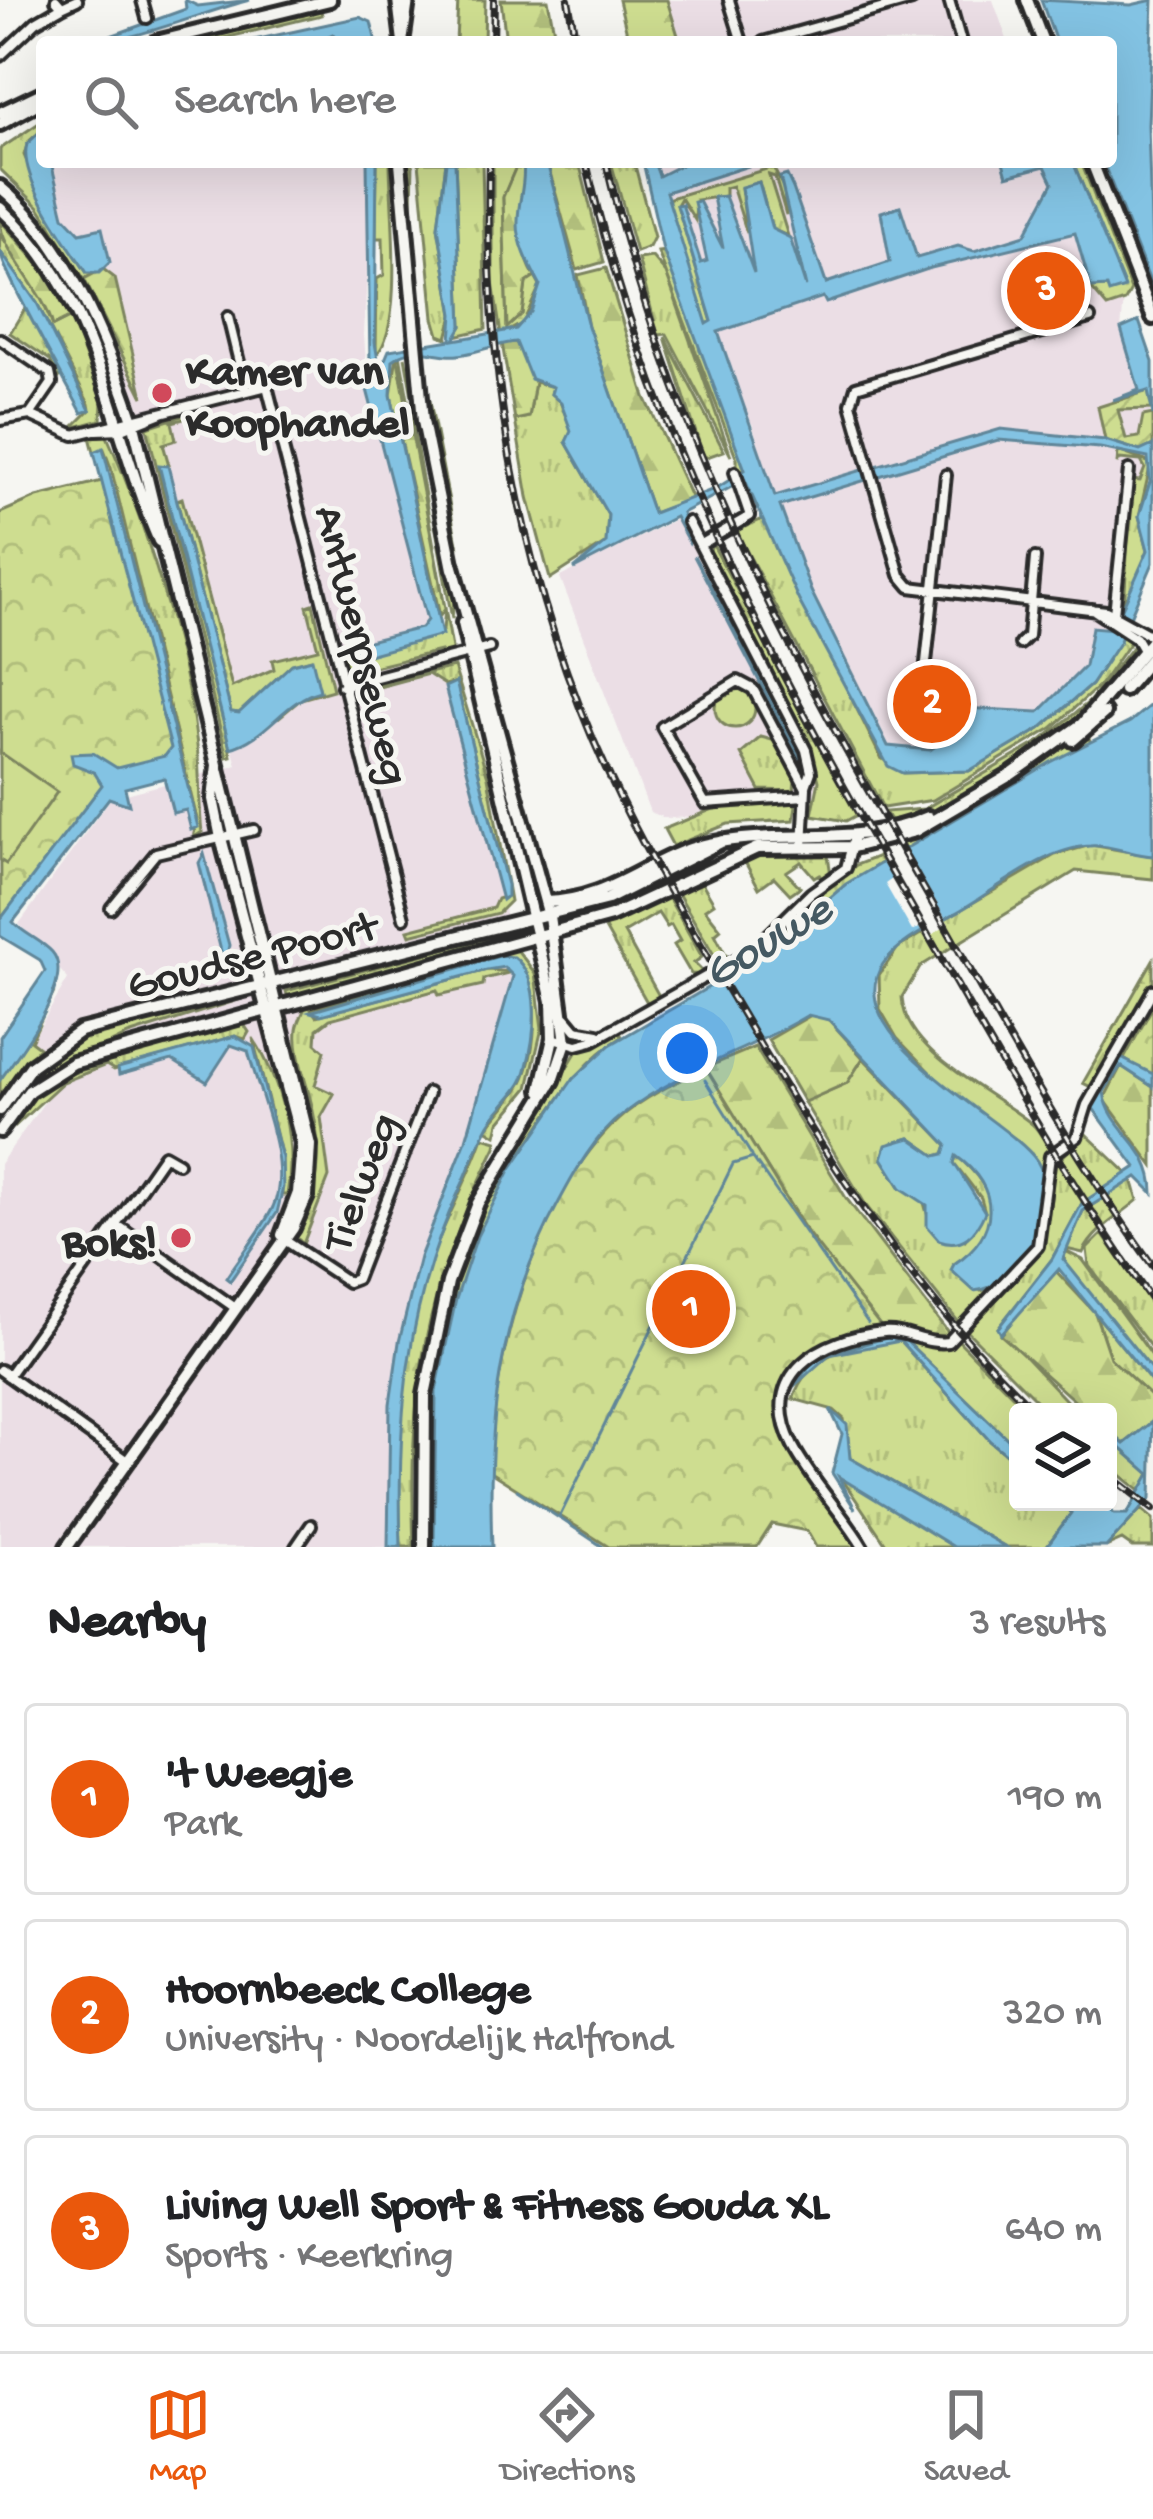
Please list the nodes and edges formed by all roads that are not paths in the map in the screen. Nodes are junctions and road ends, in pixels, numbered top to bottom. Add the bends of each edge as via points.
1 (77, 0) edge
2 (142, 0) edge
3 (330, 0) edge
4 (398, 0) edge
5 (408, 0) edge
6 (729, 0) edge
7 (912, 0) edge
8 (949, 0) edge
9 (1027, 0) edge
10 (305, 2) edge
11 (59, 4) edge
12 (148, 18) dead end
13 (178, 36) edge
14 (403, 36) edge
15 (403, 36) edge
16 (740, 36) edge
17 (784, 36) edge
18 (959, 36) edge
19 (1041, 36) edge
20 (0, 56) edge
21 (36, 99) edge
22 (36, 101) edge
23 (0, 113) edge
24 (0, 124) edge
25 (402, 168) edge
26 (1094, 168) edge
27 (0, 188) edge
28 (0, 208) edge
29 (228, 316) dead end
30 (1090, 318) dead end
31 (1153, 318) edge
32 (0, 339) edge
33 (246, 391) junction
34 (30, 415) junction
35 (0, 420) edge
36 (127, 423) junction
37 (1129, 470) dead end
38 (946, 475) dead end
39 (736, 477) dead end
40 (688, 521) dead end
41 (700, 545) junction
42 (1035, 558) dead end
43 (932, 593) junction
44 (1031, 602) junction
45 (1115, 615) junction
46 (1136, 629) junction
47 (1153, 636) edge
48 (1020, 644) dead end
49 (478, 651) junction
50 (1149, 655) edge
51 (926, 663) dead end
52 (342, 686) junction
53 (217, 765) junction
54 (805, 792) junction
55 (254, 830) dead end
56 (236, 835) junction
57 (221, 838) junction
58 (723, 841) junction
59 (803, 841) junction
60 (854, 842) junction
61 (545, 902) junction
62 (111, 908) dead end
63 (549, 916) junction
64 (404, 918) dead end
65 (533, 920) junction
66 (553, 932) junction
67 (537, 937) junction
68 (266, 986) junction
69 (1153, 990) edge
70 (270, 1008) junction
71 (565, 1015) junction
72 (605, 1033) junction
73 (560, 1040) junction
74 (428, 1093) dead end
75 (0, 1109) edge
76 (0, 1131) edge
77 (178, 1163) dead end
78 (116, 1224) junction
79 (281, 1238) junction
80 (234, 1307) junction
81 (4, 1373) edge
82 (127, 1461) junction
83 (311, 1526) dead end
84 (67, 1547) edge
85 (296, 1547) edge
86 (424, 1547) edge
87 (863, 1547) edge

1 - 11 street
2 - 12 street
3 - 10 main road
4 - 14 main road
5 - 15 main road
6 - 16 street
7 - 17 street
8 - 18 street
9 - 19 main road
10 - 13 main road
11 - 20 street
21 - 23 main road
22 - 24 main road
25 - 49 main road via 416,360 452,563
26 - 31 main road
27 - 36 main road via 69,278 109,354
28 - 36 main road via 35,243 82,317
29 - 33 street
30 - 43 street via 851,393 903,580
32 - 34 street via 50,373 52,383
33 - 36 street
33 - 52 street, Antwerpseweg via 267,386
34 - 35 street
34 - 36 street via 68,434
36 - 53 main road
37 - 45 street
38 - 43 street
39 - 41 street via 750,516
40 - 41 street
41 - 54 street via 806,750
42 - 44 street
43 - 44 street
43 - 51 street
44 - 45 street
44 - 48 street
45 - 46 street
46 - 47 street
46 - 50 street
47 - 50 main road
49 - 52 street
49 - 61 main road
49 - 65 main road
50 - 60 main road via 1086,730 970,799
52 - 64 street, Antwerpseweg
53 - 56 main road
53 - 57 main road
54 - 54 street via 705,803 662,727 738,681 753,689
54 - 59 street
55 - 56 street
56 - 57 street
56 - 68 main road
57 - 62 street via 156,853
57 - 68 main road
58 - 59 main road
58 - 61 main road via 590,897
58 - 63 main road, Goudse Poort via 637,888
59 - 60 main road
59 - 66 main road, Goudse Poort via 728,857 627,910
60 - 72 street via 846,868 753,950
61 - 63 main road
63 - 65 main road, Goudse Poort
63 - 66 main road
65 - 67 main road
65 - 68 main road, Goudse Poort
66 - 67 main road, Goudse Poort
66 - 71 main road
67 - 70 main road, Goudse Poort
67 - 73 main road
68 - 70 main road
68 - 75 main road, Goudse Poort via 80,1031 31,1066
69 - 87 street via 1087,1106 1078,1137 1050,1156 1034,1254 948,1342 890,1332 814,1351 795,1369 785,1396 794,1448
70 - 76 main road, Goudse Poort via 73,1063 29,1091
70 - 79 main road via 310,1145 307,1196
71 - 72 street via 576,1030
71 - 73 main road
72 - 73 street via 582,1045
73 - 86 main road via 553,1080 478,1203 448,1282 425,1395
74 - 79 street, Tielweg via 356,1279 348,1282
77 - 78 street via 164,1155
78 - 80 street
78 - 81 street
79 - 80 main road
80 - 82 main road
81 - 82 street
82 - 84 main road
83 - 85 street

